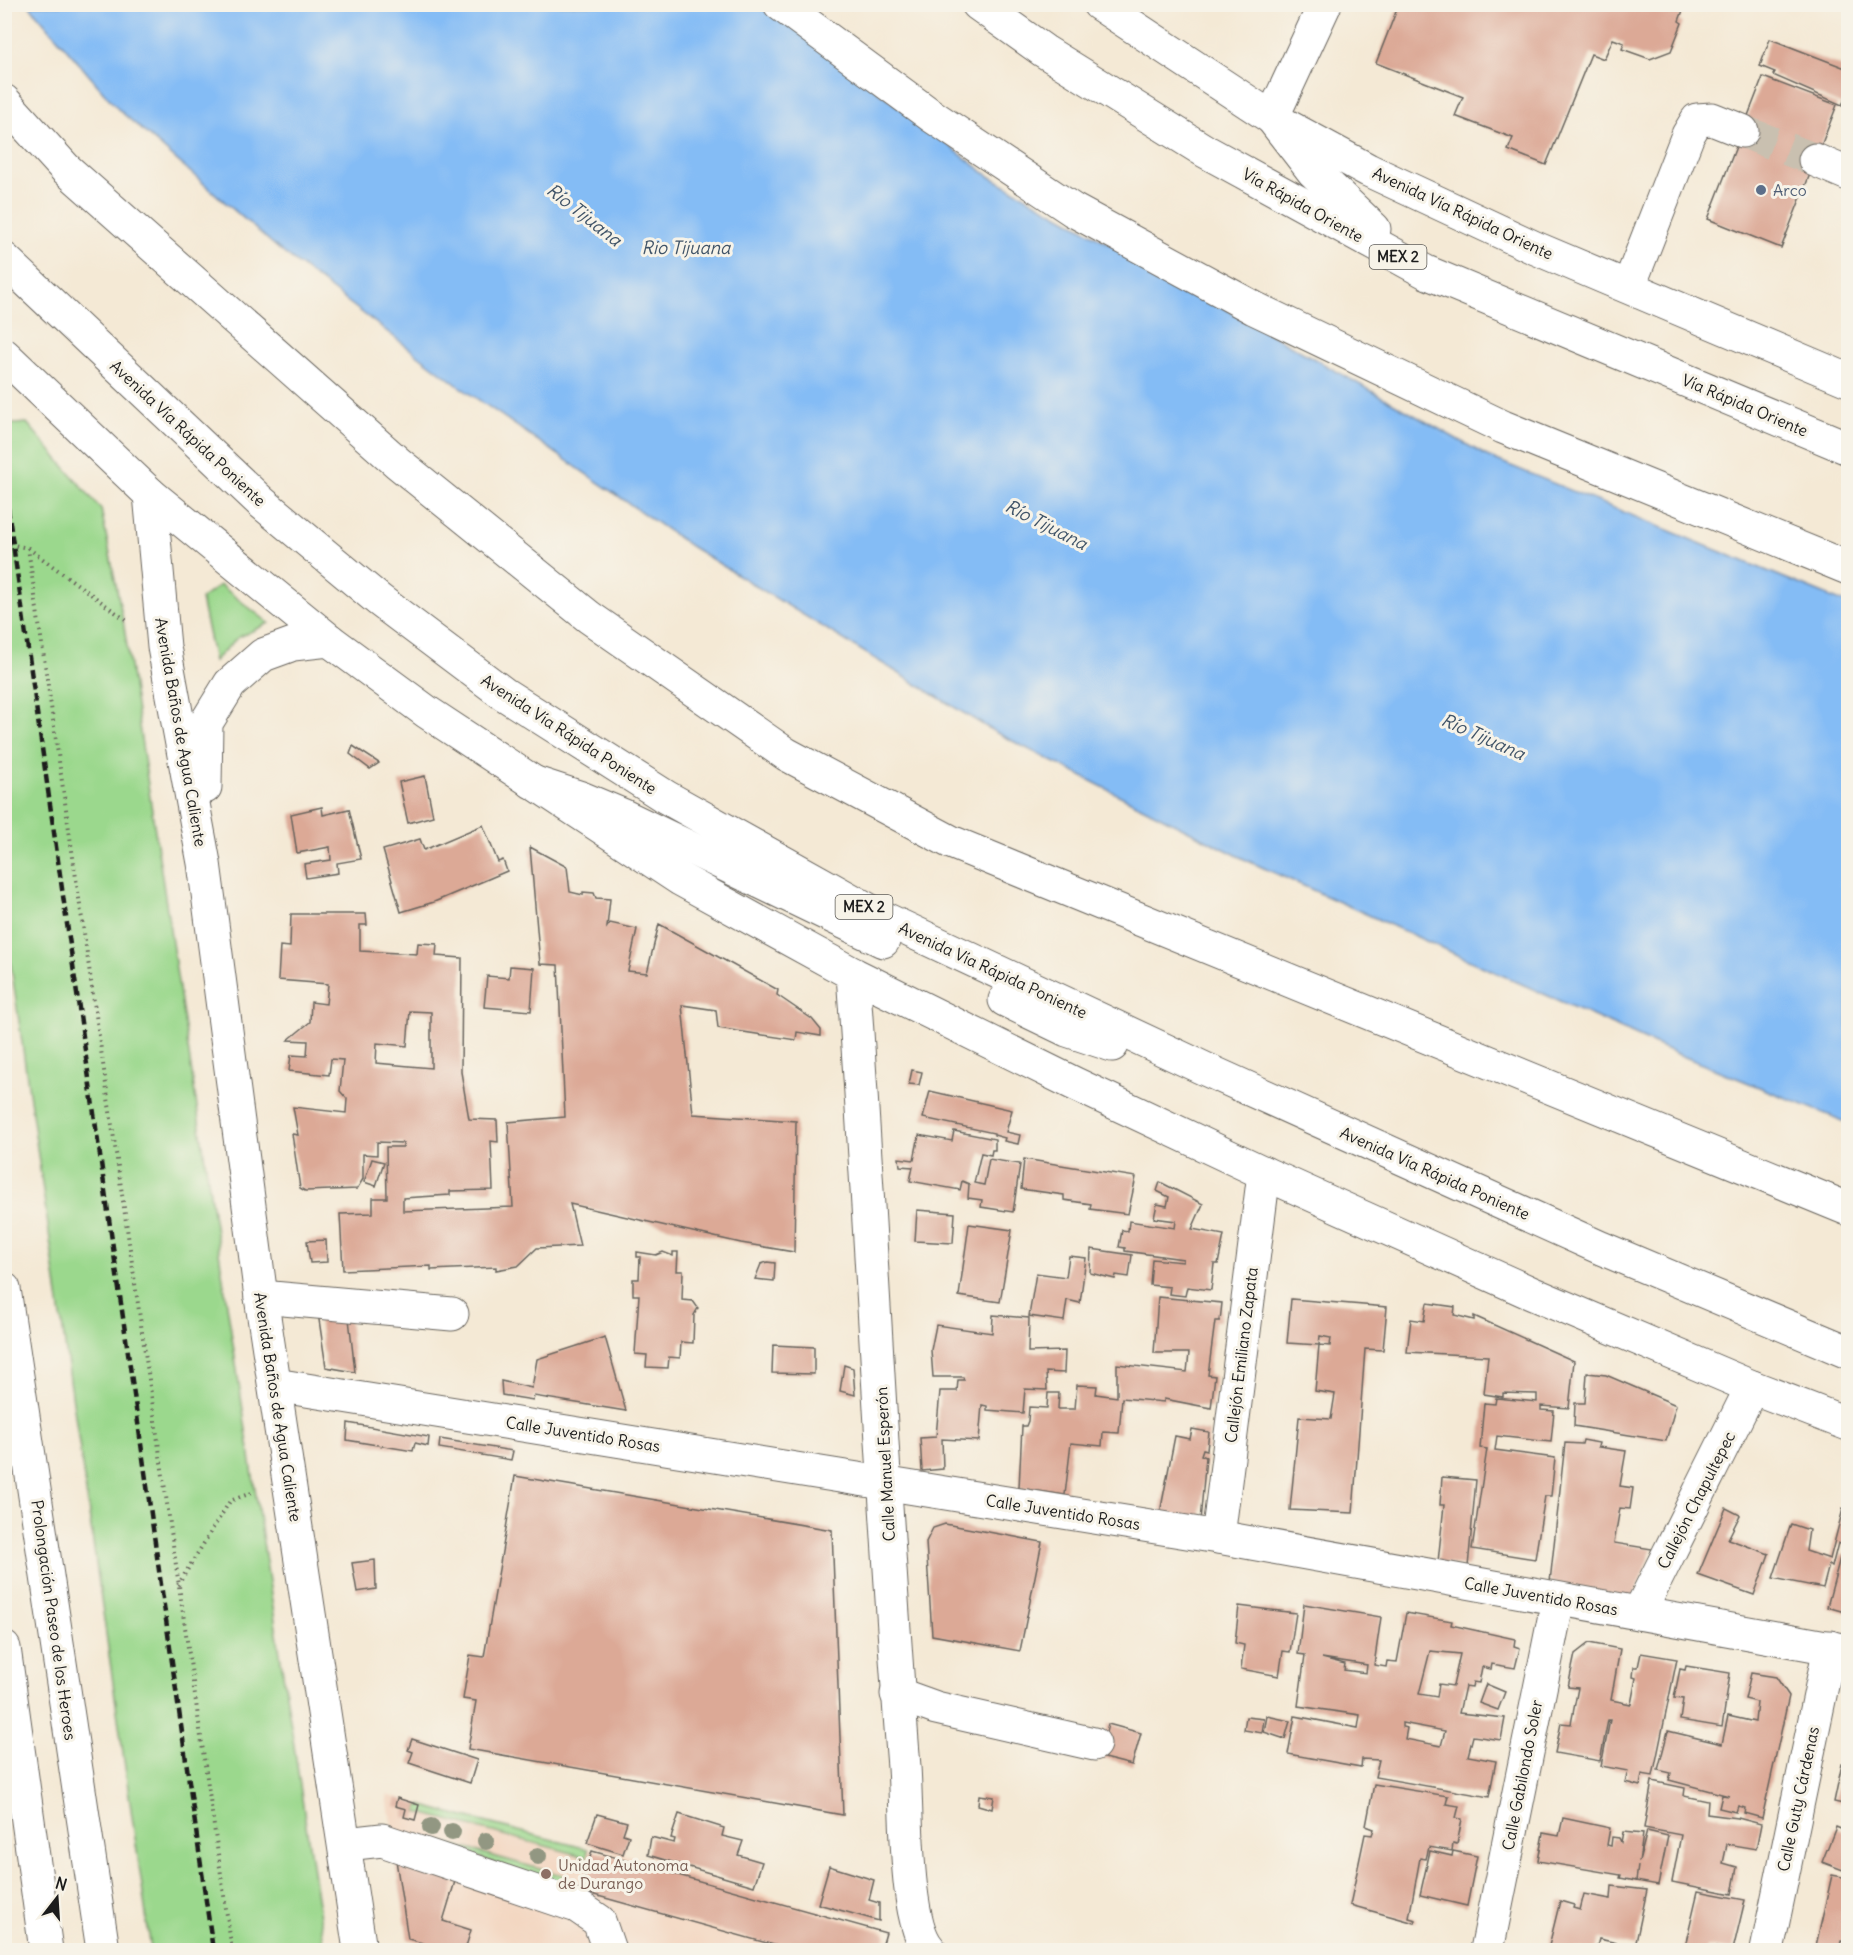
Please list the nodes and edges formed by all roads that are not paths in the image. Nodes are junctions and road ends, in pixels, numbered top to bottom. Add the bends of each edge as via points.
1 (780, 4) edge
2 (978, 4) edge
3 (1099, 4) edge
4 (1324, 4) edge
5 (4, 101) edge
6 (1272, 118) junction
7 (1742, 131) tunnel mouth
8 (1815, 160) tunnel mouth
9 (1848, 174) edge
10 (4, 259) edge
11 (1426, 272) junction
12 (1629, 286) junction
13 (4, 356) edge
14 (1848, 380) edge
15 (1848, 448) edge
16 (150, 494) junction
17 (1848, 568) edge
18 (329, 640) junction
19 (532, 782) junction
20 (204, 863) junction
21 (853, 975) junction
22 (1205, 1069) junction
23 (1264, 1173) junction
24 (1848, 1209) edge
25 (1600, 1248) junction
26 (4, 1289) edge
27 (261, 1297) junction
28 (452, 1314) dead end
29 (1848, 1352) edge
30 (1848, 1373) edge
31 (275, 1385) junction
32 (1752, 1387) junction
33 (1848, 1424) edge
34 (886, 1482) junction
35 (1218, 1538) junction
36 (1558, 1600) junction
37 (1639, 1613) junction
38 (4, 1648) edge
39 (1839, 1649) edge
40 (897, 1694) junction
41 (1094, 1744) dead end
42 (13, 1786) edge
43 (346, 1844) junction
44 (46, 1950) edge
45 (103, 1950) edge
46 (360, 1950) edge
47 (609, 1950) edge
48 (930, 1950) edge
49 (1487, 1950) edge
50 (1767, 1950) edge

1 - 17 main road via 932,116 1073,210 1254,308 1503,427
2 - 11 main road, Vía Rápida Oriente / MEX 2 via 1044,51 1205,151
3 - 6 main road, Avenida Vía Rápida Oriente
4 - 6 main road
5 - 24 main road via 65,168 398,463 589,616 786,754 951,842
6 - 11 main road via 1356,214
6 - 12 main road, Avenida Vía Rápida Oriente via 1368,170 1533,247
7 - 12 main road via 1712,119 1697,120
8 - 9 main road
10 - 22 main road, Avenida Vía Rápida Poniente / MEX 2 via 261,502 379,600 504,694 666,797 883,918
11 - 15 main road, Vía Rápida Oriente / MEX 2
12 - 14 main road, Avenida Vía Rápida Oriente
13 - 16 main road
16 - 18 main road
16 - 20 main road, Avenida Baños de Agua Caliente via 164,647
18 - 19 main road
18 - 20 main road, Avenida Baños de Agua Caliente via 293,644 263,655 230,684 206,723
19 - 21 main road via 680,879
19 - 22 main road via 624,816 1067,1030
20 - 27 main road, Avenida Baños de Agua Caliente
21 - 23 main road
21 - 34 main road, Calle Manuel Esperón
22 - 25 main road, Avenida Vía Rápida Poniente / MEX 2
23 - 32 main road
23 - 35 main road, Callejón Emiliano Zapata
25 - 29 main road, Avenida Vía Rápida Poniente / MEX 2
25 - 30 main road
26 - 45 main road, Prolongación Paseo de los Heroes
27 - 28 main road
27 - 31 main road, Avenida Baños de Agua Caliente
31 - 34 main road, Calle Juventido Rosas
31 - 43 main road, Avenida Baños de Agua Caliente
32 - 33 main road
32 - 37 main road, Callejón Chapultepec
34 - 35 main road, Calle Juventido Rosas
34 - 40 main road, Calle Manuel Esperón
35 - 36 main road, Calle Juventido Rosas
36 - 37 main road, Calle Juventido Rosas
36 - 49 main road, Calle Gabilondo Soler
37 - 39 main road, Calle Juventido Rosas
38 - 42 main road
39 - 50 main road, Calle Guty Cárdenas
40 - 41 main road via 936,1708
40 - 48 main road, Calle Manuel Esperón via 915,1915 922,1942
42 - 44 main road
43 - 46 main road, Avenida Baños de Agua Caliente
43 - 47 main road via 382,1840 577,1906 599,1921

